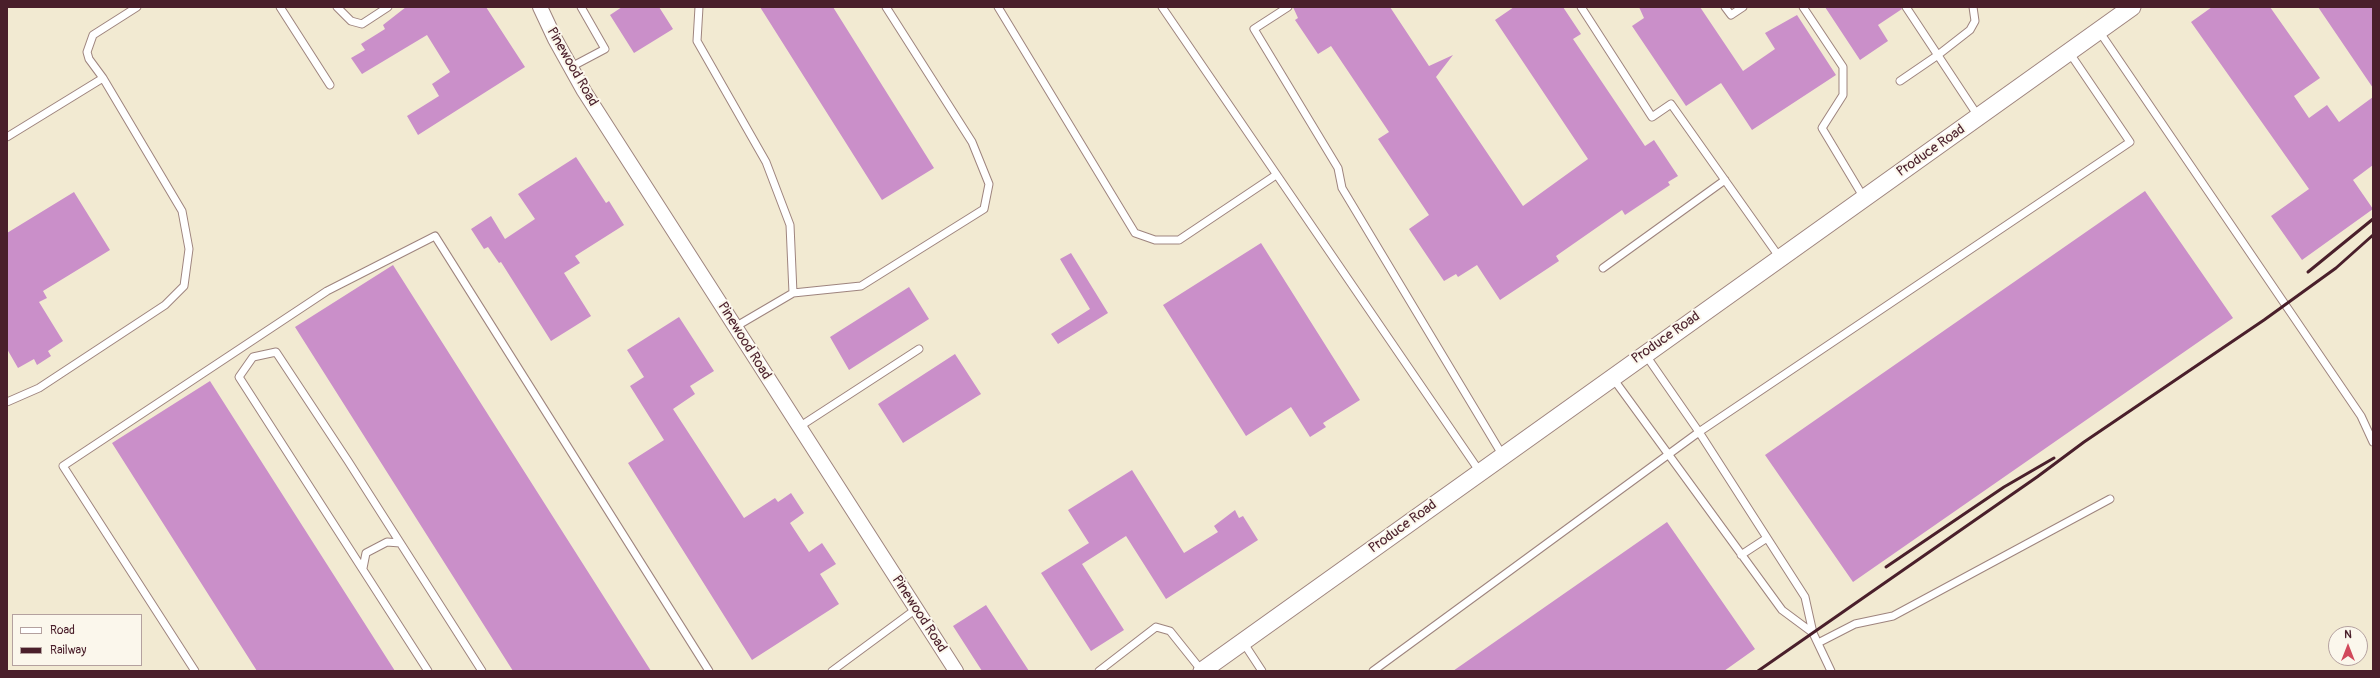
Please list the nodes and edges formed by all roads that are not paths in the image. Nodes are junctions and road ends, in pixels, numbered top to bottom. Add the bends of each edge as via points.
1 (137, 7) edge
2 (280, 7) edge
3 (336, 7) edge
4 (388, 7) edge
5 (540, 7) edge
6 (581, 7) edge
7 (699, 7) edge
8 (886, 7) edge
9 (998, 7) edge
10 (1162, 7) edge
11 (1288, 7) edge
12 (1581, 7) edge
13 (1725, 7) edge
14 (1743, 7) edge
15 (1803, 7) edge
16 (1906, 7) edge
17 (1973, 7) edge
18 (2132, 7) edge
19 (2099, 30) junction
20 (2069, 52) junction
21 (1938, 56) junction
22 (571, 67) junction
23 (103, 78) junction
24 (1900, 81) dead end
25 (330, 85) dead end
26 (1978, 117) junction
27 (7, 137) edge
28 (1276, 175) junction
29 (1725, 180) junction
30 (1864, 198) junction
31 (1780, 258) junction
32 (1603, 268) dead end
33 (793, 293) junction
34 (735, 327) junction
35 (245, 346) junction
36 (919, 349) dead end
37 (1644, 353) junction
38 (253, 357) junction
39 (1612, 377) junction
40 (7, 402) edge
41 (799, 427) junction
42 (1699, 432) junction
43 (2373, 442) edge
44 (1667, 455) junction
45 (1503, 456) junction
46 (1480, 472) junction
47 (2110, 499) dead end
48 (1767, 538) junction
49 (400, 543) junction
50 (1741, 555) junction
51 (363, 568) junction
52 (916, 609) junction
53 (1813, 633) junction
54 (1243, 642) junction
55 (1818, 643) junction
56 (195, 671) edge
57 (428, 671) edge
58 (482, 671) edge
59 (709, 671) edge
60 (832, 671) edge
61 (956, 671) edge
62 (1099, 671) edge
63 (1202, 671) edge
64 (1262, 671) edge
65 (1374, 671) edge
66 (1830, 671) edge

1 - 23 lane via 93,35 88,52 89,59
2 - 25 lane
3 - 4 lane via 351,21 362,24
5 - 22 street, Pinewood Road
6 - 22 lane via 605,49
7 - 33 lane via 697,41 766,162 790,225
8 - 33 lane via 972,142 989,184 984,209 861,286
9 - 28 lane via 1135,234 1155,240 1179,240
10 - 28 lane
11 - 45 lane via 1254,29 1338,168 1342,188
12 - 29 lane via 1652,117 1671,104
13 - 14 lane via 1731,15
15 - 30 lane via 1843,67 1843,95 1822,128
16 - 21 lane
17 - 21 lane via 1975,21 1970,30
18 - 19 street, Produce Road
19 - 20 street, Produce Road
19 - 43 lane via 2360,416
20 - 26 street, Produce Road
20 - 42 lane via 2130,142
21 - 24 lane
21 - 26 lane
22 - 34 street, Pinewood Road
23 - 27 lane
23 - 40 lane via 182,211 189,249 184,286 165,305 39,388
26 - 30 street, Produce Road
28 - 46 lane
29 - 31 lane
29 - 32 lane
30 - 31 street, Produce Road
31 - 37 street, Produce Road
33 - 34 lane
34 - 41 street, Pinewood Road
35 - 38 lane
35 - 56 lane via 63,466
35 - 59 lane via 327,292 436,236
36 - 41 lane
37 - 39 street, Produce Road
37 - 42 lane
38 - 49 lane via 276,352
38 - 51 lane via 239,377
39 - 44 lane
39 - 45 street, Produce Road
41 - 52 street, Pinewood Road
42 - 44 lane
42 - 48 lane
44 - 50 lane
44 - 65 lane
45 - 46 street, Produce Road
46 - 54 street, Produce Road
47 - 55 lane via 1893,616 1855,624
48 - 50 lane
48 - 53 lane via 1805,597
49 - 51 lane via 387,542 366,553
49 - 58 lane
50 - 53 lane via 1782,610
51 - 57 lane
52 - 60 lane
52 - 61 street, Pinewood Road
53 - 55 lane
54 - 63 street, Produce Road
54 - 64 lane
55 - 66 lane
62 - 63 lane via 1156,627 1170,631

